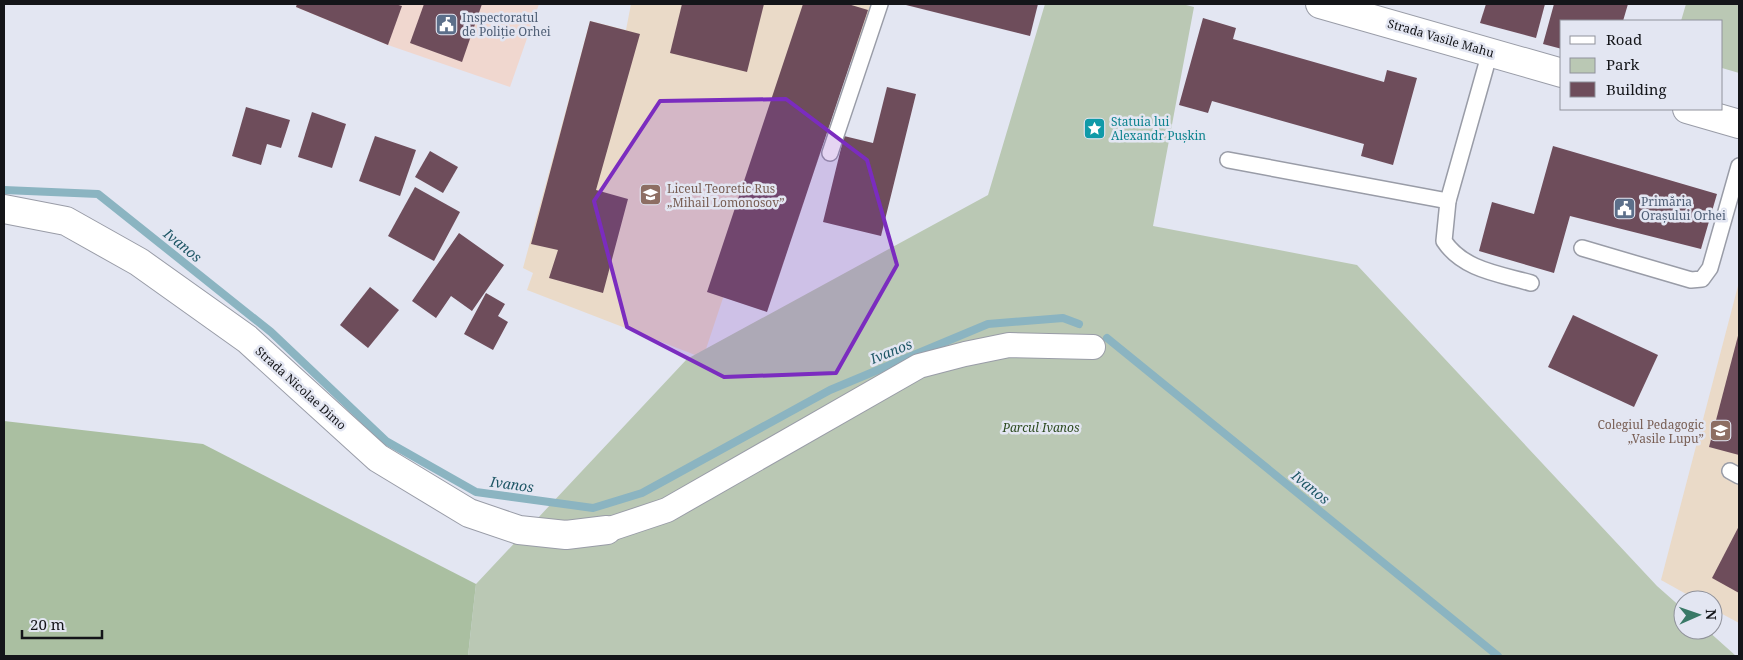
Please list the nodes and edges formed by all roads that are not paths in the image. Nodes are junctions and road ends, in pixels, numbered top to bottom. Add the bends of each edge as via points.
1 (880, 4) edge
2 (1320, 4) edge
3 (1357, 9) edge
4 (1490, 52) junction
5 (1560, 72) edge
6 (1690, 110) edge
7 (1739, 124) edge
8 (830, 153) dead end
9 (1228, 160) dead end
10 (1739, 166) edge
11 (1448, 201) junction
12 (4, 210) edge
13 (1582, 248) dead end
14 (1531, 283) dead end
15 (1093, 347) dead end
16 (607, 530) joint

1 - 8 lane
2 - 3 street, Strada Vasile Mahu
3 - 4 street, Strada Vasile Mahu
4 - 5 street, Strada Vasile Mahu
4 - 11 lane
6 - 7 street
9 - 11 lane
10 - 13 lane via 1710,268 1702,279 1691,280
11 - 14 lane via 1444,241 1457,257 1472,266
12 - 16 street, Strada Nicolae Dimo via 66,221 138,262 247,339 378,458 469,512 519,530 566,535
15 - 16 street via 1009,345 919,366 667,510

